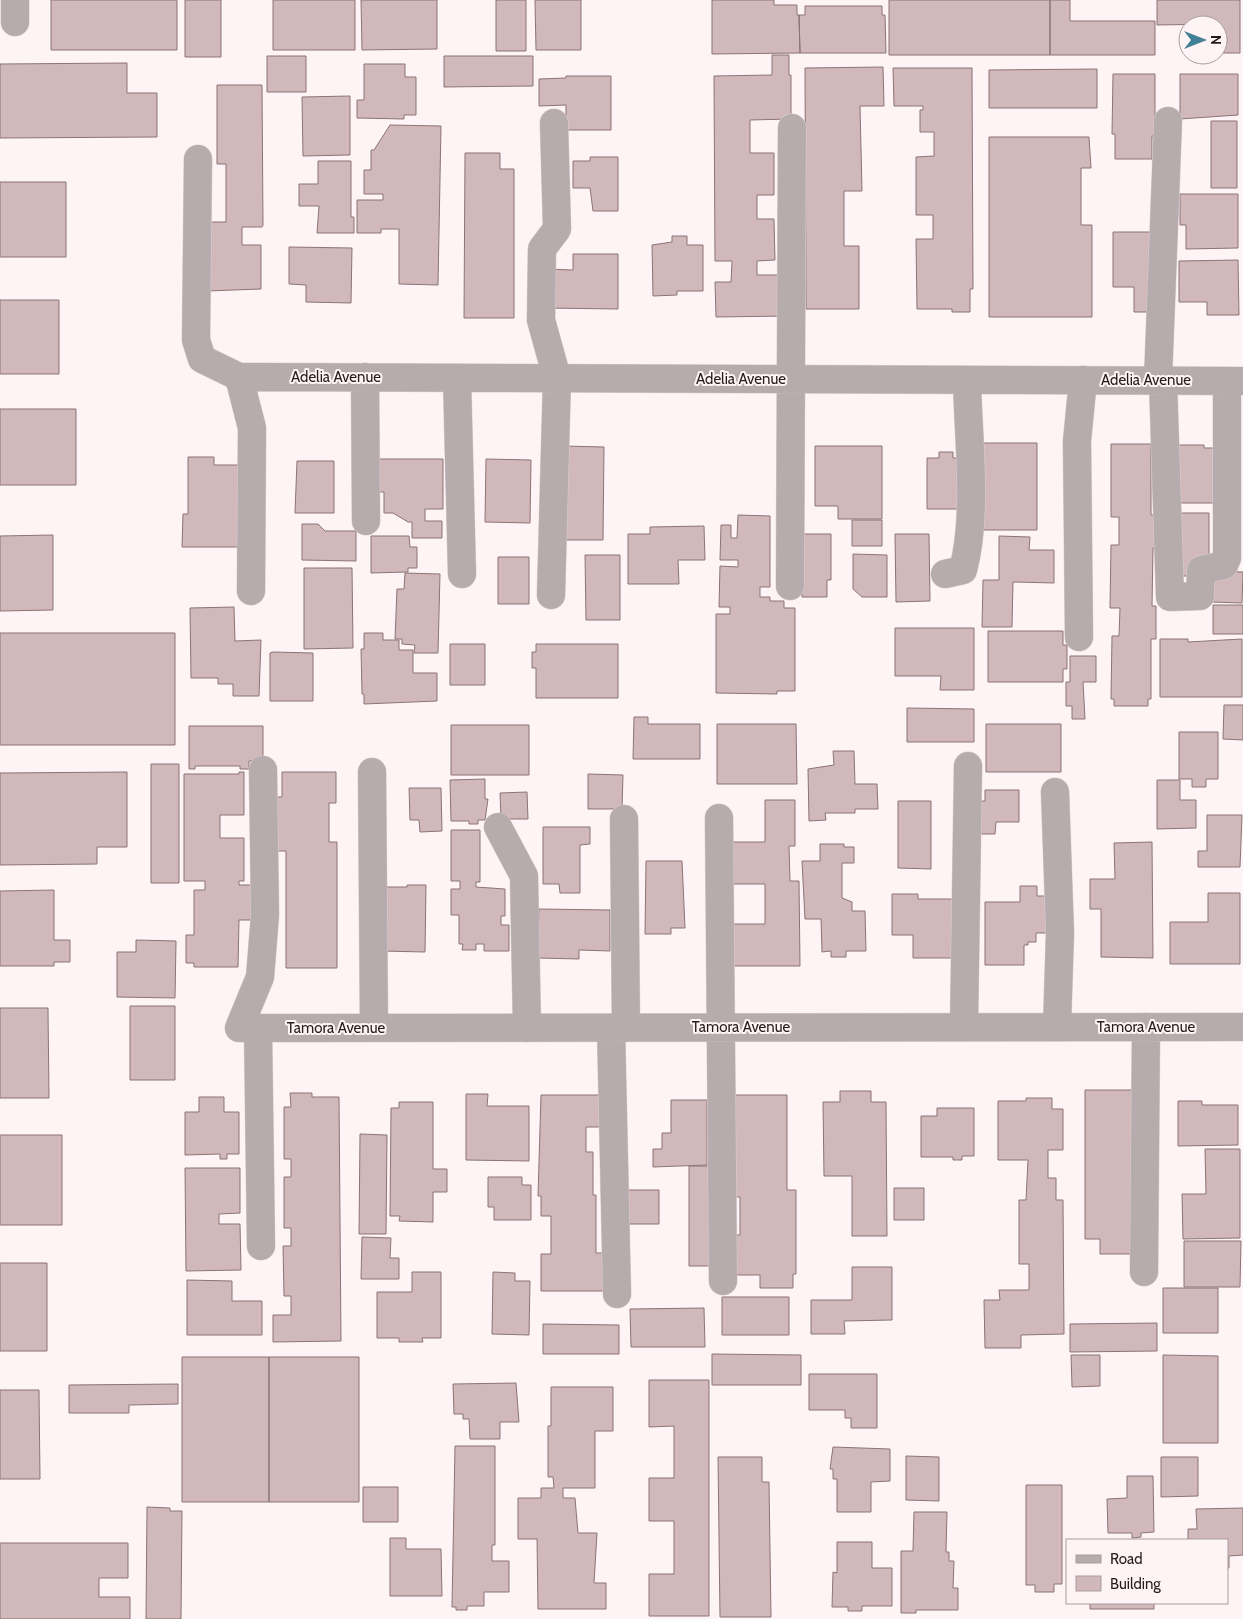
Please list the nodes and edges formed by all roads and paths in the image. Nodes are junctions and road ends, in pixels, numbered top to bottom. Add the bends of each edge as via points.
1 (1168, 121) dead end
2 (554, 124) dead end
3 (792, 128) dead end
4 (198, 159) dead end
5 (239, 377) junction
6 (365, 378) junction
7 (457, 378) junction
8 (557, 378) junction
9 (792, 379) junction
10 (967, 380) junction
11 (1083, 380) junction
12 (1161, 380) junction
13 (1235, 381) edge
14 (366, 521) dead end
15 (462, 574) dead end
16 (945, 574) dead end
17 (790, 586) dead end
18 (251, 591) dead end
19 (551, 595) dead end
20 (1079, 637) dead end
21 (968, 766) dead end
22 (263, 770) dead end
23 (372, 772) dead end
24 (1055, 792) dead end
25 (719, 818) dead end
26 (624, 819) dead end
27 (498, 827) dead end
28 (720, 1027) junction
29 (964, 1027) junction
30 (1057, 1027) junction
31 (1146, 1027) junction
32 (1243, 1027) edge
33 (248, 1028) junction
34 (374, 1028) junction
35 (526, 1028) junction
36 (619, 1028) junction
37 (261, 1246) dead end
38 (1144, 1272) dead end
39 (723, 1281) dead end
40 (617, 1294) dead end

1 - 12 street
2 - 8 street via 557,228 542,249 540,320
3 - 9 street
4 - 5 street via 196,340 202,359
5 - 6 street, Adelia Avenue
5 - 18 street via 252,428
6 - 7 street, Adelia Avenue
6 - 14 street
7 - 8 street, Adelia Avenue
7 - 15 street
8 - 9 street, Adelia Avenue
8 - 19 street
9 - 10 street, Adelia Avenue
9 - 17 street
10 - 11 street, Adelia Avenue
10 - 16 street via 969,549 963,570
11 - 12 street, Adelia Avenue
11 - 20 street via 1077,441
12 - 13 street, Adelia Avenue
12 - 13 street via 1170,597 1200,596 1201,570 1224,565 1227,558
21 - 29 street
22 - 33 street via 265,914 260,977
23 - 34 street
24 - 30 street via 1060,933
25 - 28 street
26 - 36 street
27 - 35 street via 524,876
28 - 29 street, Tamora Avenue
28 - 36 street, Tamora Avenue
28 - 39 street
29 - 30 street, Tamora Avenue
30 - 31 street, Tamora Avenue
31 - 32 street, Tamora Avenue
31 - 38 street
33 - 34 street, Tamora Avenue
33 - 37 street
34 - 35 street, Tamora Avenue
35 - 36 street, Tamora Avenue
36 - 40 street

